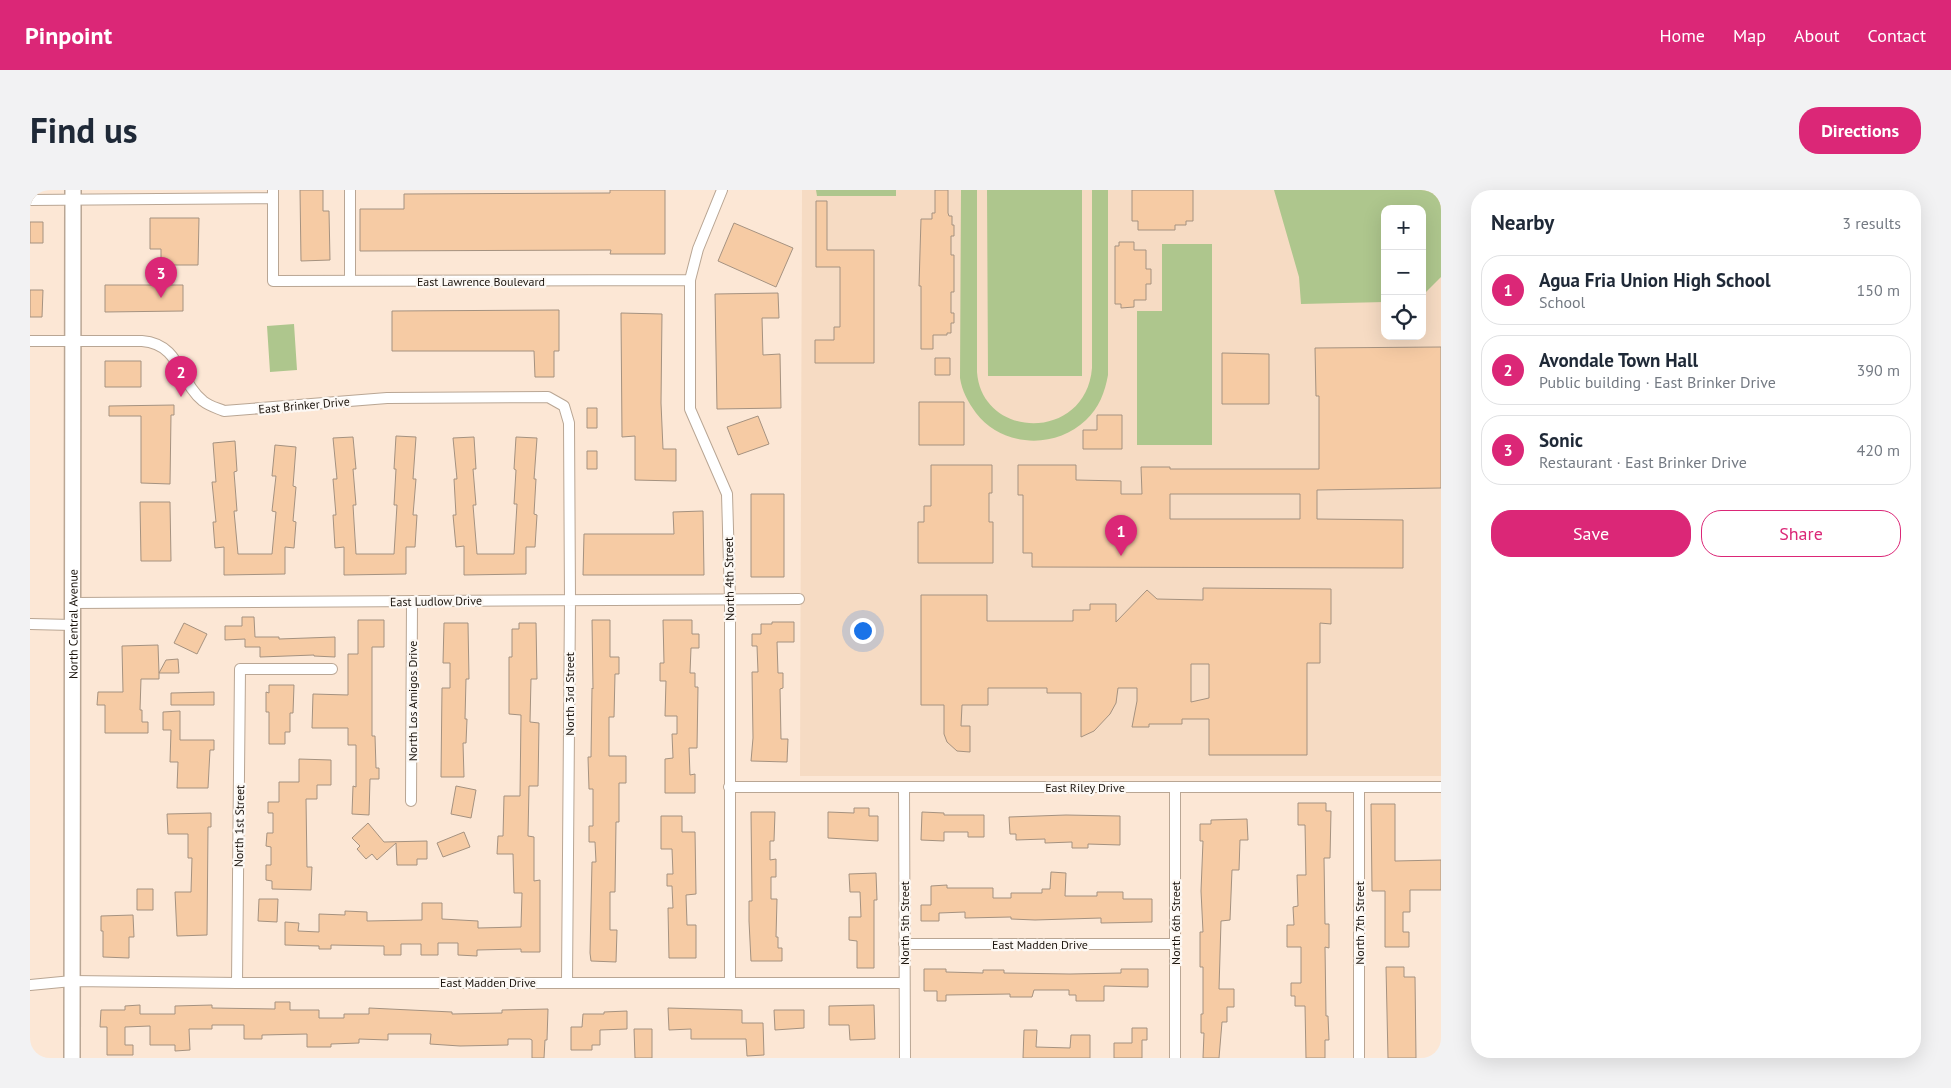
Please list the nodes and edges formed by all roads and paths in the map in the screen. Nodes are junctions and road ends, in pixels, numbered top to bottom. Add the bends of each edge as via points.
1 (350, 190) edge
2 (722, 190) edge
3 (273, 194) edge
4 (73, 195) edge
5 (30, 200) edge
6 (690, 280) junction
7 (350, 281) junction
8 (30, 341) edge
9 (73, 341) junction
10 (564, 406) joint
11 (799, 598) dead end
12 (730, 599) junction
13 (570, 600) junction
14 (412, 601) junction
15 (72, 603) junction
16 (30, 624) edge
17 (72, 625) junction
18 (332, 668) dead end
19 (730, 787) junction
20 (904, 787) junction
21 (1175, 787) junction
22 (1359, 787) junction
23 (1441, 787) edge
24 (411, 801) dead end
25 (904, 944) junction
26 (1175, 944) junction
27 (72, 981) junction
28 (567, 982) junction
29 (730, 982) junction
30 (237, 983) junction
31 (904, 983) junction
32 (30, 986) edge
33 (72, 1058) edge
34 (905, 1058) edge
35 (1175, 1058) edge
36 (1359, 1058) edge

1 - 7 street
2 - 6 street, North 4th Street via 698,249
3 - 4 street
3 - 7 street, East Lawrence Boulevard via 273,281
4 - 5 street
4 - 9 street, North Central Avenue
6 - 7 street, East Lawrence Boulevard
6 - 12 street, North 4th Street via 690,409 727,494
8 - 9 street, East Brinker Drive
9 - 10 street, East Brinker Drive via 142,341 158,345 174,358 202,401 224,411 387,398 548,397
9 - 15 street, North Central Avenue
10 - 13 street, North 3rd Street via 569,423
11 - 12 street, East Ludlow Drive
12 - 13 street, East Ludlow Drive
12 - 19 street, North 4th Street
13 - 14 street, East Ludlow Drive
13 - 28 street, North 3rd Street
14 - 15 street, East Ludlow Drive
14 - 24 street, North Los Amigos Drive
15 - 17 street, North Central Avenue
16 - 17 street
17 - 27 street, North Central Avenue
18 - 30 street, North 1st Street via 240,668
19 - 20 street, East Riley Drive
19 - 29 street, North 4th Street
20 - 21 street, East Riley Drive
20 - 25 street, North 5th Street
21 - 22 street, East Riley Drive
21 - 26 street, North 6th Street
22 - 23 street, East Riley Drive
22 - 36 street, North 7th Street
25 - 26 street, East Madden Drive
25 - 31 street, North 5th Street
26 - 35 street, North 6th Street
27 - 30 street, East Madden Drive
27 - 32 street, East Madden Drive
27 - 33 street, North Central Avenue
28 - 29 street, East Madden Drive
28 - 30 street, East Madden Drive
29 - 31 street, East Madden Drive
31 - 34 street, North 5th Street

